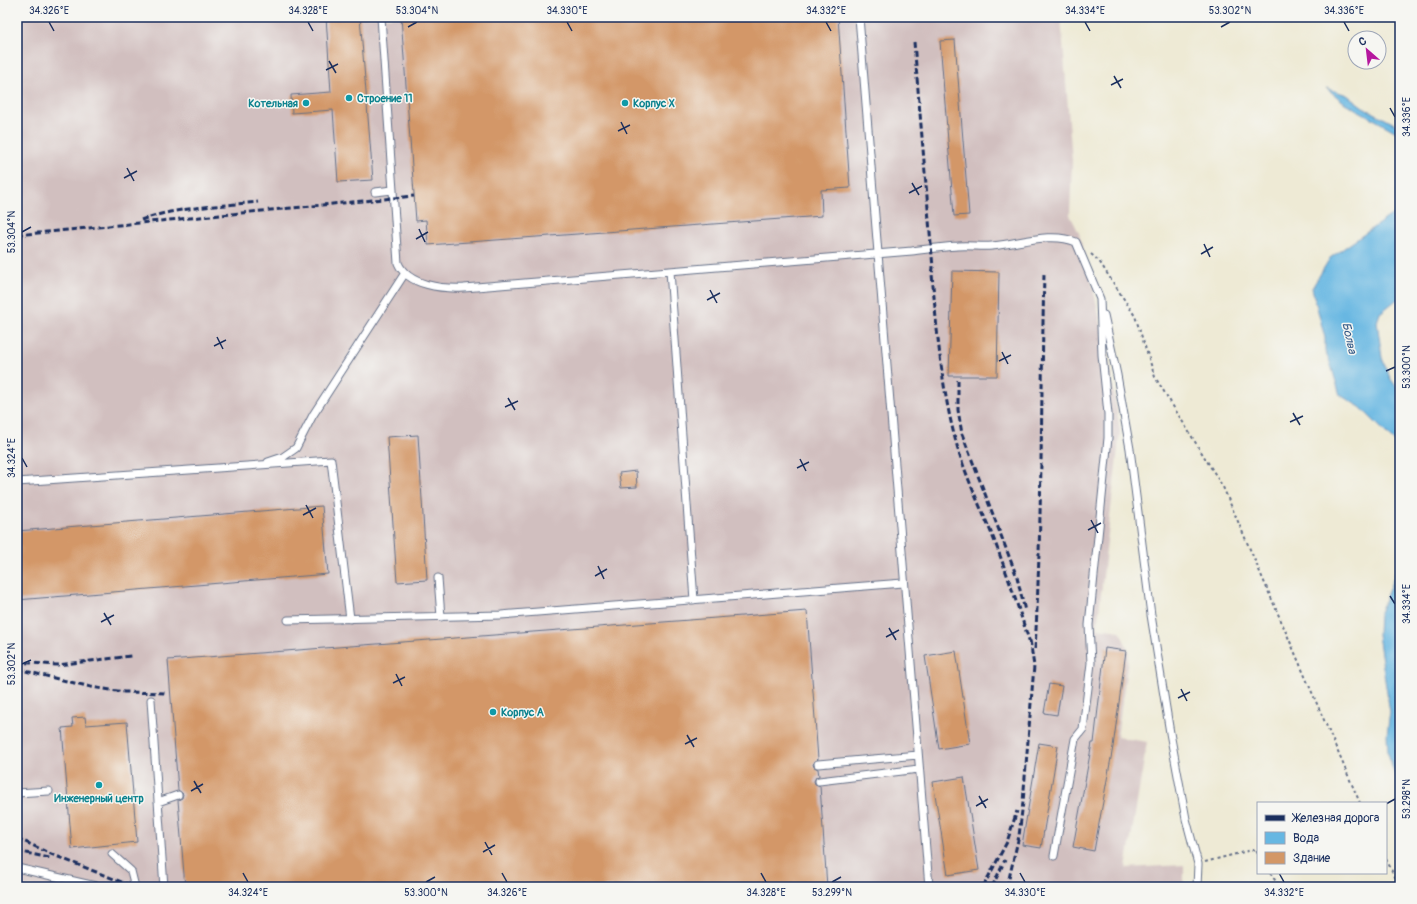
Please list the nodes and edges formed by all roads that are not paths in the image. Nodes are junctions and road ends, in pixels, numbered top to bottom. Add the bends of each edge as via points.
1 (381, 17) edge
2 (859, 17) edge
3 (393, 190) junction
4 (376, 192) dead end
5 (877, 254) junction
6 (670, 271) junction
7 (405, 273) junction
8 (1100, 299) junction
9 (256, 465) junction
10 (17, 482) edge
11 (438, 578) dead end
12 (903, 583) junction
13 (694, 600) junction
14 (441, 617) junction
15 (350, 619) junction
16 (288, 620) dead end
17 (151, 700) dead end
18 (918, 755) junction
19 (818, 764) dead end
20 (919, 769) junction
21 (819, 781) dead end
22 (49, 791) dead end
23 (17, 794) edge
24 (178, 795) dead end
25 (158, 802) junction
26 (112, 854) dead end
27 (1054, 856) dead end
28 (17, 868) edge
29 (100, 887) edge
30 (135, 887) edge
31 (164, 887) edge
32 (929, 887) edge
33 (1197, 887) edge

1 - 3 lane
2 - 5 lane
3 - 4 lane
3 - 7 lane via 398,262
5 - 6 lane
5 - 8 lane via 958,246 992,246 1018,240 1066,237 1076,242
5 - 12 lane
6 - 7 lane via 449,289 432,286
6 - 13 lane
7 - 9 lane via 313,415 296,448 283,457
8 - 27 lane via 1108,422 1089,625 1091,663 1082,729 1075,739
8 - 33 lane via 1130,449 1151,615 1170,733 1186,819 1198,864
9 - 10 lane
9 - 15 lane via 331,460
11 - 14 lane
12 - 13 lane
12 - 18 lane
13 - 14 lane via 501,615
14 - 15 lane
15 - 16 lane
17 - 25 lane
18 - 19 lane
18 - 20 lane
20 - 21 lane
20 - 32 lane
22 - 23 lane
24 - 25 lane
25 - 31 lane
26 - 30 lane via 131,871
28 - 29 lane

